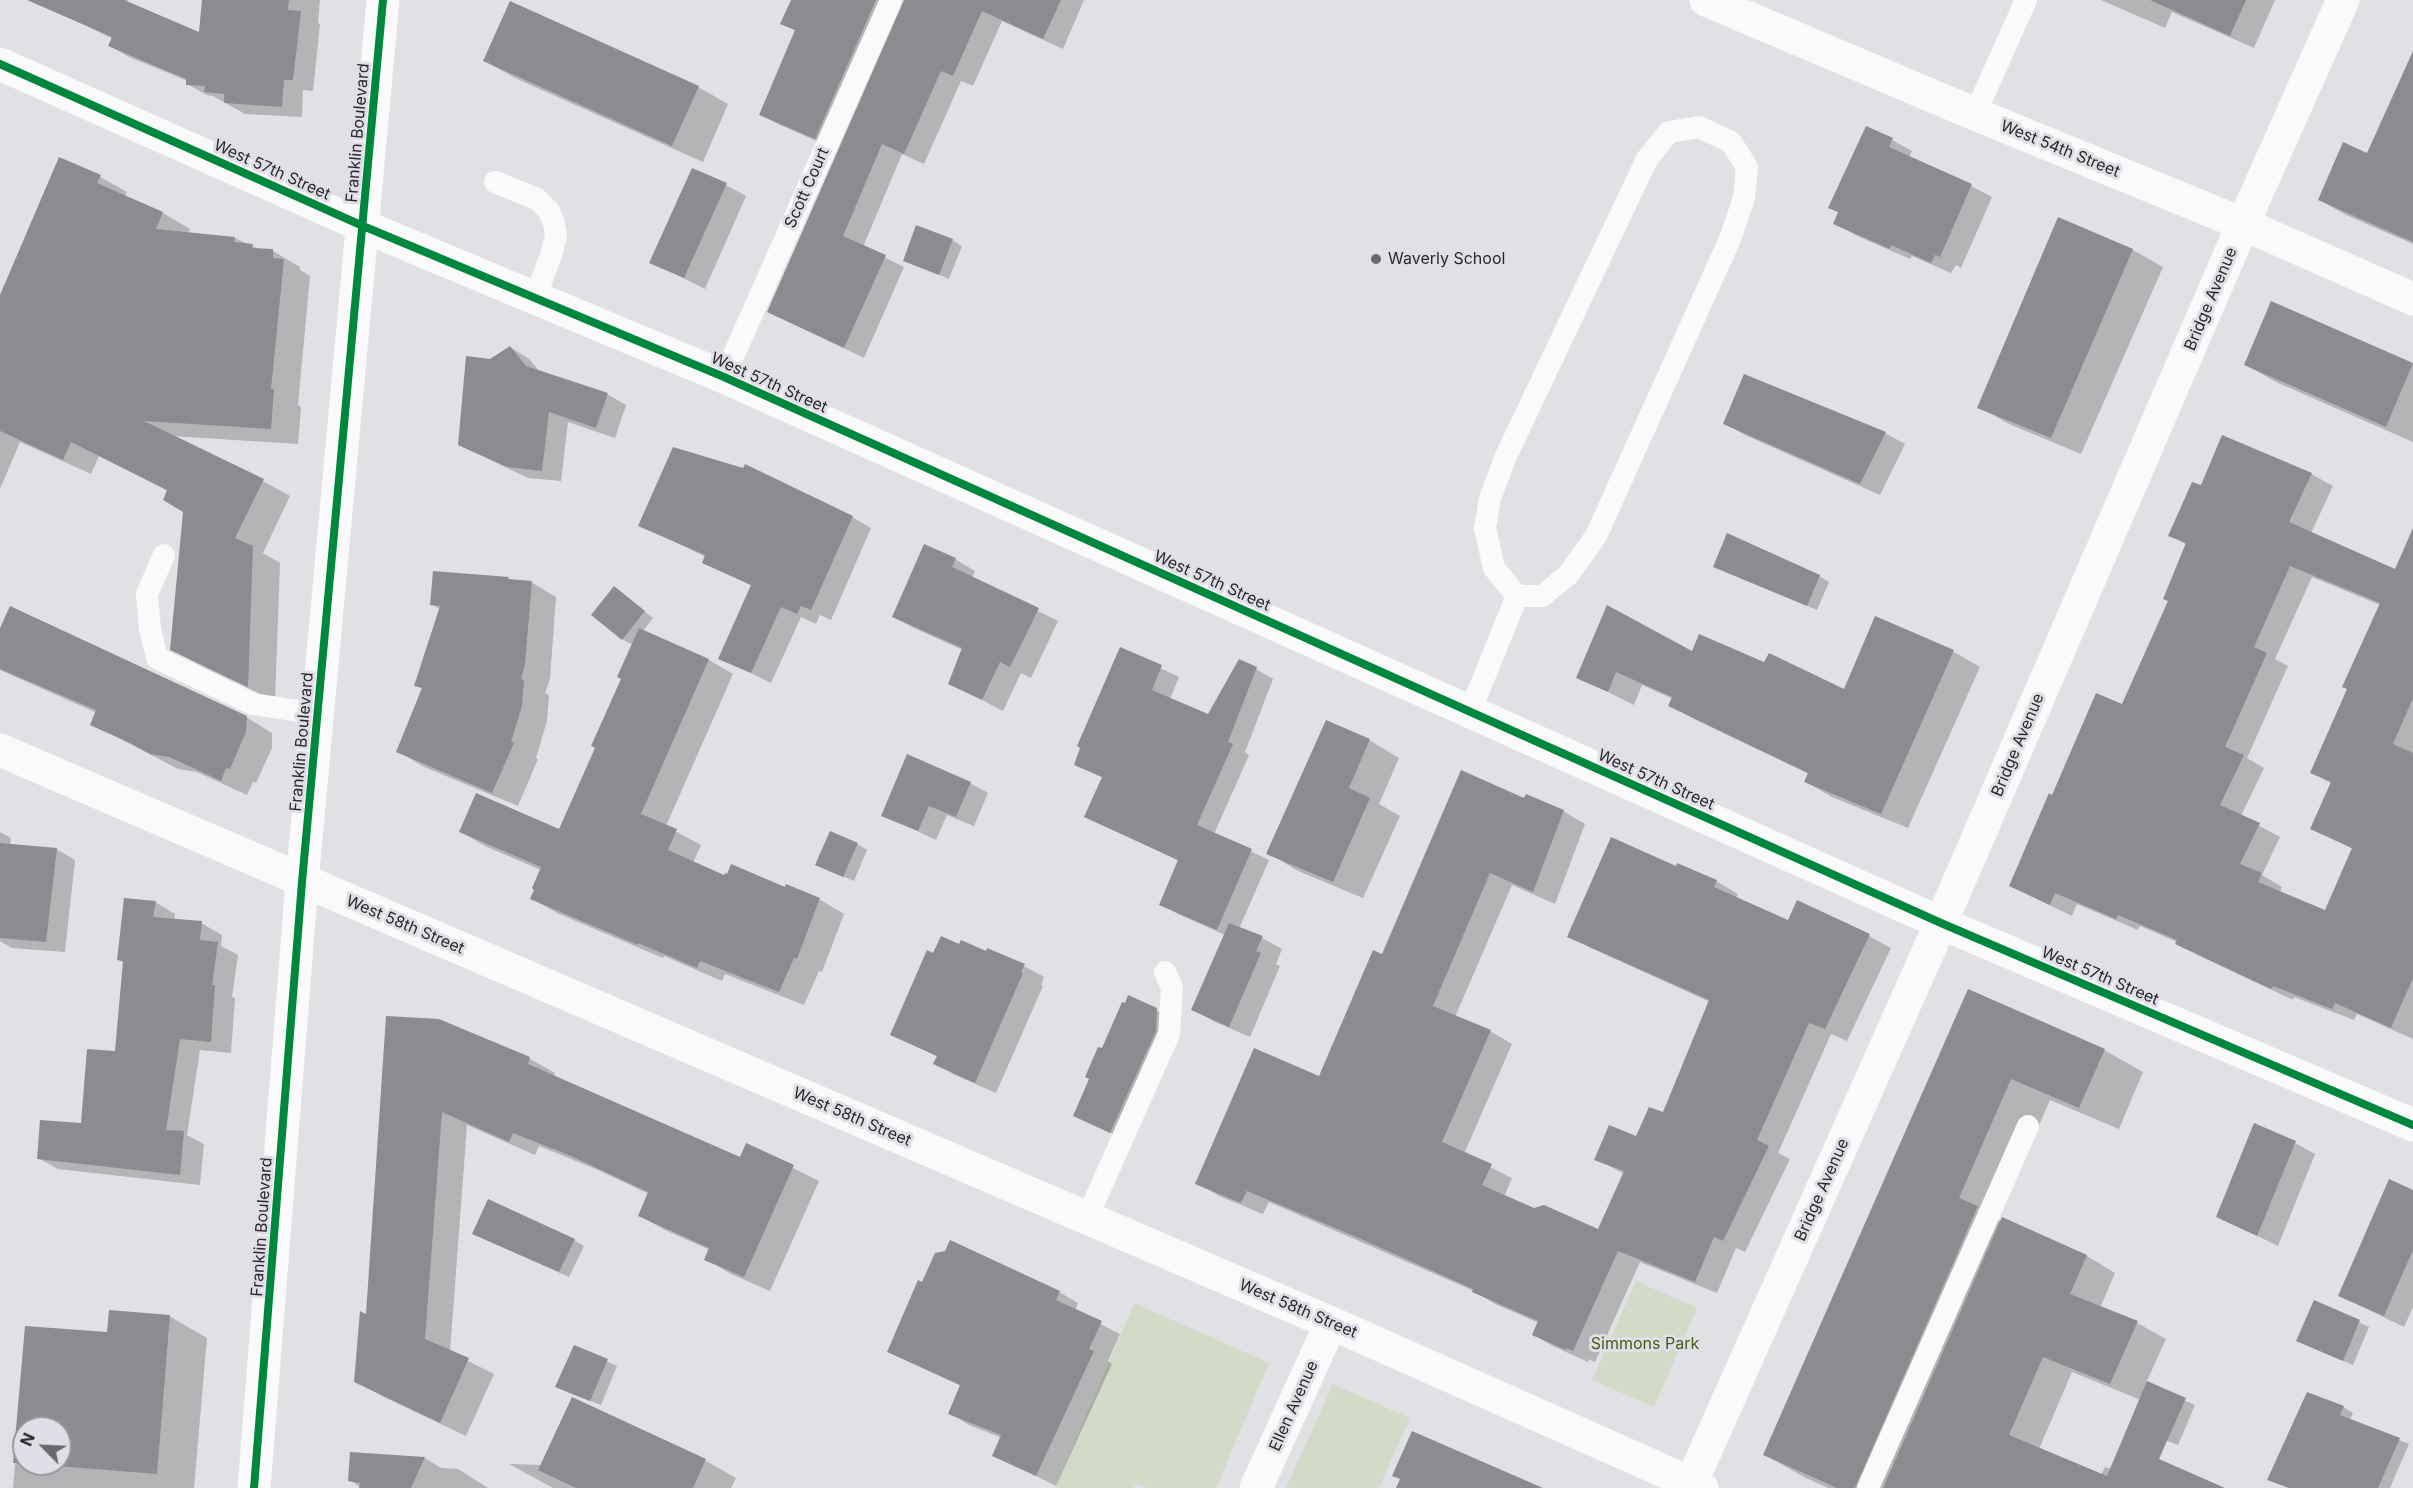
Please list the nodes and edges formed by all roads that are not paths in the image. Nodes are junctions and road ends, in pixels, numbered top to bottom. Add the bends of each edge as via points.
1 (383, 0) edge
2 (891, 0) edge
3 (1706, 0) edge
4 (2026, 0) edge
5 (2343, 0) edge
6 (0, 64) edge
7 (1975, 114) junction
8 (495, 182) dead end
9 (2243, 224) junction
10 (363, 226) junction
11 (535, 298) junction
12 (2413, 299) edge
13 (724, 377) junction
14 (164, 555) dead end
15 (1517, 596) junction
16 (1470, 712) junction
17 (318, 714) junction
18 (0, 750) edge
19 (302, 882) junction
20 (1941, 923) junction
21 (1165, 972) dead end
22 (2413, 1125) edge
23 (2028, 1126) dead end
24 (1087, 1218) junction
25 (1331, 1323) junction
26 (1694, 1486) edge
27 (254, 1488) edge
28 (1256, 1488) edge
29 (1868, 1488) edge

1 - 10 street, Franklin Boulevard
2 - 13 lane, Scott Court
3 - 7 street, West 54th Street
4 - 7 lane
5 - 9 street, Bridge Avenue
6 - 10 street, West 57th Street
7 - 9 street, West 54th Street
8 - 11 lane via 537,199 554,223 552,255
9 - 12 street, West 54th Street
9 - 20 street, Bridge Avenue
10 - 11 street, West 57th Street
10 - 17 street, Franklin Boulevard
11 - 13 street, West 57th Street
13 - 16 street, West 57th Street
14 - 17 lane via 147,594 158,658 253,704
15 - 15 lane via 1542,596 1568,575 1596,536 1730,239 1744,198 1746,166 1731,142 1699,127 1670,132 1647,159 1506,456 1490,498 1485,528 1494,568
15 - 16 lane
16 - 20 street, West 57th Street
17 - 19 street, Franklin Boulevard
18 - 19 street, West 58th Street
19 - 24 street, West 58th Street
19 - 27 street, Franklin Boulevard
20 - 22 street, West 57th Street
20 - 26 street, Bridge Avenue
21 - 24 lane via 1172,988 1168,1034
23 - 29 lane
24 - 25 street, West 58th Street
25 - 26 street, West 58th Street
25 - 28 street, Ellen Avenue

